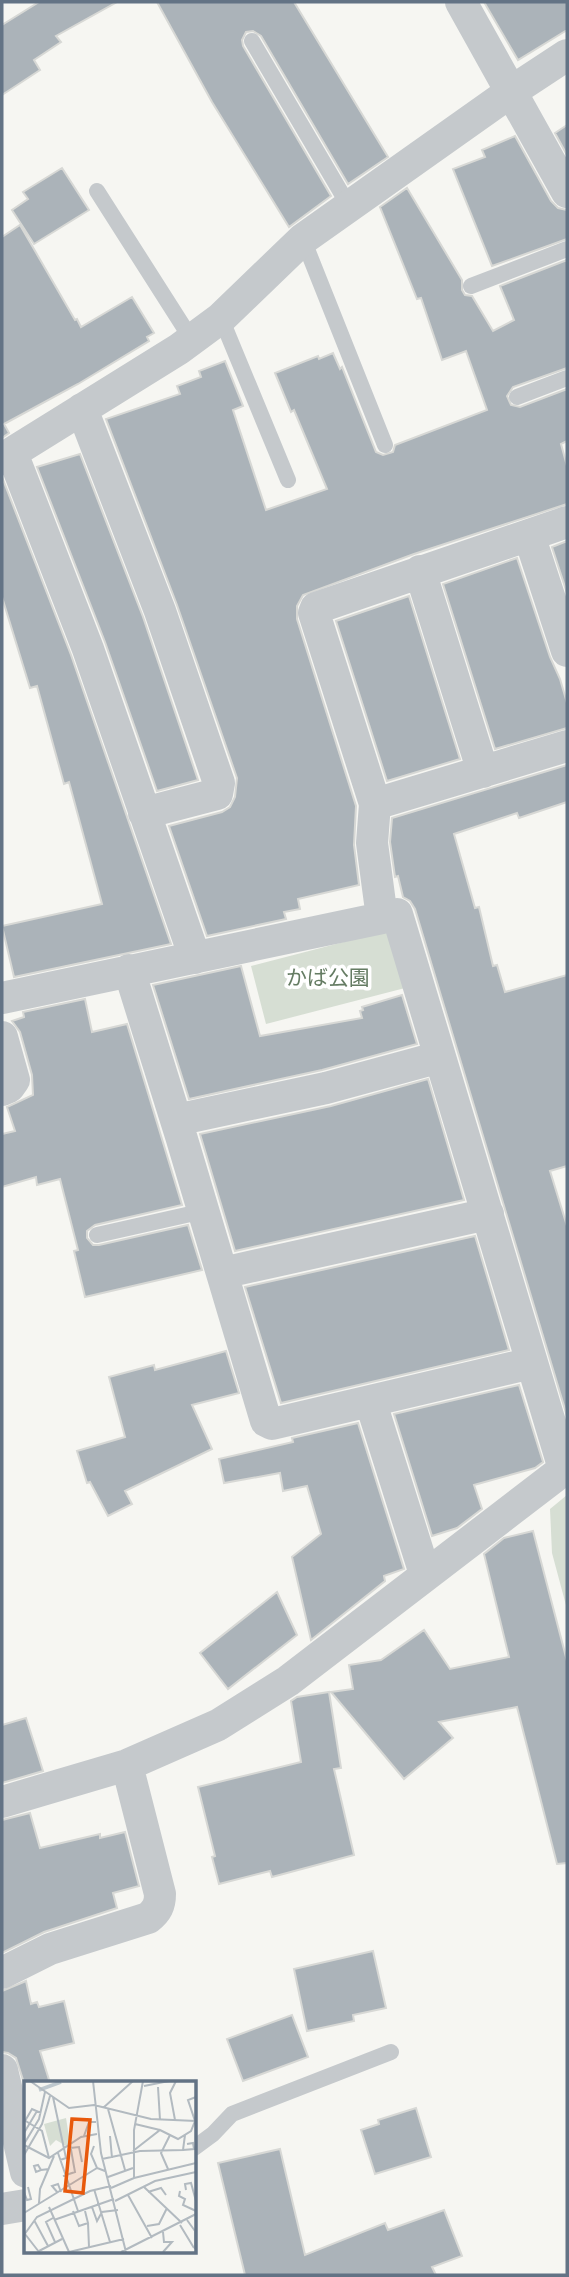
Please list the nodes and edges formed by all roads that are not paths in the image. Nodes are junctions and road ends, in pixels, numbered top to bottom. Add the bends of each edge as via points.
1 (461, 2) edge
2 (252, 41) dead end
3 (567, 55) edge
4 (512, 91) junction
5 (97, 191) dead end
6 (567, 192) edge
7 (349, 206) junction
8 (303, 240) junction
9 (567, 248) edge
10 (471, 286) dead end
11 (221, 318) junction
12 (192, 340) junction
13 (567, 378) edge
14 (517, 397) dead end
15 (82, 409) junction
16 (385, 445) dead end
17 (7, 456) edge
18 (288, 480) dead end
19 (567, 522) edge
20 (529, 535) junction
21 (420, 571) junction
22 (567, 651) edge
23 (567, 746) edge
24 (483, 772) junction
25 (375, 804) junction
26 (144, 813) junction
27 (383, 918) junction
28 (195, 958) junction
29 (129, 970) junction
30 (2, 998) edge
31 (2, 1037) edge
32 (440, 1057) junction
33 (2, 1090) edge
34 (176, 1120) junction
35 (204, 1211) junction
36 (488, 1214) junction
37 (97, 1235) dead end
38 (222, 1273) junction
39 (532, 1363) junction
40 (371, 1403) junction
41 (566, 1468) edge
42 (425, 1574) junction
43 (127, 1765) junction
44 (2, 1802) edge
45 (2, 1973) edge
46 (391, 2052) dead end
47 (2, 2070) edge
48 (196, 2147) edge
49 (24, 2164) edge
50 (24, 2205) edge
51 (2, 2208) edge

1 - 4 street
2 - 7 lane
3 - 4 street
4 - 6 street
4 - 7 street
5 - 12 lane
7 - 8 street
8 - 11 street
8 - 16 lane
9 - 10 lane
11 - 12 street
11 - 18 lane
12 - 15 street
13 - 14 lane
15 - 17 street
15 - 26 street via 160,611 219,783 218,794
17 - 26 street via 88,649
19 - 20 street
20 - 21 street
20 - 22 street
21 - 24 street
21 - 25 street via 316,608 314,613
23 - 24 street
24 - 25 street
25 - 27 street via 372,843
26 - 28 street
27 - 28 street
27 - 32 street via 397,914
28 - 29 street
29 - 30 street
29 - 34 street
31 - 33 street via 14,1080
32 - 34 street via 326,1088
32 - 36 street
34 - 35 street
35 - 37 lane
35 - 38 street
36 - 38 street
36 - 39 street
38 - 40 street via 266,1421 272,1424
39 - 40 street
39 - 41 street
40 - 42 street
41 - 42 street
42 - 43 street via 288,1681 218,1725
43 - 44 street
43 - 45 street via 160,1894 155,1913 50,1949
46 - 48 lane via 232,2114
47 - 49 street
50 - 51 street

